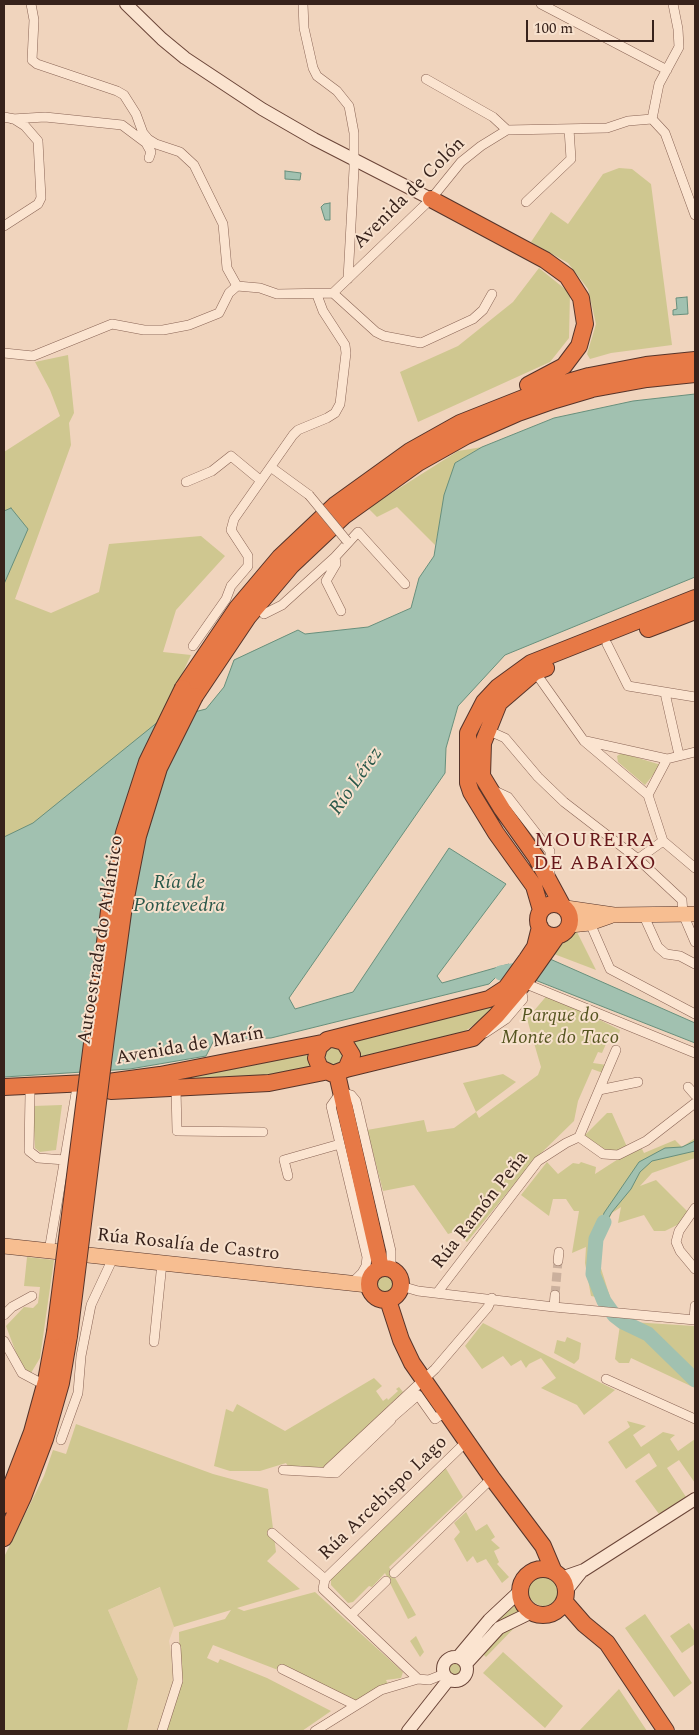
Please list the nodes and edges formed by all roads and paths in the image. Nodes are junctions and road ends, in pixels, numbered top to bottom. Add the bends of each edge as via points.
1 (31, 4) edge
2 (126, 4) edge
3 (303, 4) edge
4 (541, 4) edge
5 (673, 4) edge
6 (667, 70) junction
7 (426, 79) dead end
8 (8, 118) edge
9 (652, 119) junction
10 (569, 129) junction
11 (507, 130) junction
12 (149, 158) dead end
13 (354, 159) junction
14 (431, 199) junction
15 (526, 202) dead end
16 (695, 215) edge
17 (4, 226) edge
18 (348, 279) junction
19 (238, 286) junction
20 (332, 294) junction
21 (492, 294) dead end
22 (317, 295) junction
23 (4, 353) edge
24 (695, 360) edge
25 (695, 374) edge
26 (410, 450) junction
27 (272, 468) junction
28 (260, 480) junction
29 (186, 482) dead end
30 (348, 543) junction
31 (335, 557) junction
32 (405, 584) dead end
33 (695, 598) edge
34 (340, 611) dead end
35 (695, 611) edge
36 (264, 614) dead end
37 (607, 644) junction
38 (193, 646) dead end
39 (536, 672) junction
40 (189, 692) junction
41 (665, 693) junction
42 (695, 697) edge
43 (487, 730) junction
44 (584, 741) junction
45 (619, 748) junction
46 (695, 752) edge
47 (679, 755) junction
48 (666, 759) junction
49 (609, 763) junction
50 (648, 795) junction
51 (663, 841) junction
52 (638, 859) junction
53 (695, 868) edge
54 (564, 907) junction
55 (541, 910) junction
56 (643, 914) junction
57 (689, 914) edge
58 (614, 915) junction
59 (590, 923) junction
60 (570, 925) junction
61 (540, 927) junction
62 (557, 936) junction
63 (695, 942) edge
64 (533, 960) junction
65 (695, 964) edge
66 (522, 981) junction
67 (695, 1014) edge
68 (328, 1041) junction
69 (616, 1050) dead end
70 (695, 1053) edge
71 (336, 1072) junction
72 (638, 1082) dead end
73 (688, 1087) dead end
74 (4, 1088) edge
75 (176, 1088) junction
76 (599, 1090) junction
77 (341, 1092) junction
78 (76, 1093) junction
79 (30, 1094) junction
80 (695, 1095) edge
81 (4, 1096) edge
82 (695, 1103) edge
83 (263, 1132) dead end
84 (579, 1137) junction
85 (340, 1144) junction
86 (64, 1160) junction
87 (288, 1176) dead end
88 (695, 1208) edge
89 (368, 1236) junction
90 (4, 1246) edge
91 (49, 1251) junction
92 (113, 1258) junction
93 (162, 1263) junction
94 (386, 1269) junction
95 (695, 1269) edge
96 (352, 1283) junction
97 (368, 1285) junction
98 (400, 1286) junction
99 (437, 1293) junction
100 (555, 1295) tunnel mouth
101 (32, 1296) dead end
102 (492, 1298) junction
103 (388, 1300) junction
104 (695, 1306) edge
105 (554, 1307) junction
106 (4, 1315) edge
107 (694, 1320) edge
108 (62, 1334) junction
109 (4, 1341) edge
110 (154, 1342) dead end
111 (606, 1379) dead end
112 (424, 1380) junction
113 (37, 1381) dead end
114 (445, 1412) junction
115 (695, 1419) edge
116 (391, 1420) junction
117 (375, 1426) junction
118 (62, 1440) dead end
119 (466, 1442) junction
120 (328, 1469) dead end
121 (283, 1470) dead end
122 (492, 1478) junction
123 (693, 1504) edge
124 (4, 1505) edge
125 (272, 1532) dead end
126 (532, 1533) junction
127 (4, 1538) edge
128 (535, 1571) junction
129 (394, 1573) dead end
130 (325, 1580) junction
131 (386, 1581) dead end
132 (561, 1586) junction
133 (521, 1590) junction
134 (532, 1612) junction
135 (549, 1614) junction
136 (351, 1615) junction
137 (584, 1624) junction
138 (176, 1647) dead end
139 (462, 1661) junction
140 (282, 1669) dead end
141 (447, 1676) junction
142 (418, 1679) junction
143 (354, 1705) junction
144 (162, 1731) edge
145 (315, 1731) edge
146 (408, 1731) edge
147 (666, 1731) edge

1 - 19 street via 34,20 32,60 117,90 124,95 148,139 188,157 223,224 227,268
2 - 13 main road via 162,39 216,80 286,124
3 - 13 street via 304,28 316,76 337,90 349,106
4 - 6 street
5 - 6 street via 679,47
6 - 9 street via 659,84
7 - 11 street via 493,117
8 - 12 street via 45,117 122,125 146,143
8 - 17 street via 30,130 38,141 41,198 38,204
9 - 10 street via 628,121 607,128
9 - 16 street via 665,133
10 - 11 street
10 - 15 street via 571,159
11 - 14 street, Avenida de Colón via 461,162
13 - 14 main road
13 - 18 street
14 - 18 street, Avenida de Colón
14 - 26 highway via 545,260 567,276 581,298 585,324 579,346 564,366 438,427
18 - 20 street, Avenida de Colón
19 - 22 street via 260,288 276,294
19 - 23 street via 229,293 219,313 188,325 144,330 112,324 33,356
20 - 21 street via 376,332 420,343 473,318 483,310
20 - 22 street
22 - 27 street via 323,311 345,345 340,404 327,418 298,430
24 - 26 highway, Autoestrada do Atlántico via 646,365 552,386 460,423
25 - 40 highway, Autoestrada do Atlántico via 592,389 555,400 466,436 418,463 344,516 291,566
26 - 40 highway, Autoestrada do Atlántico via 335,505 280,557 237,608
27 - 28 street
27 - 30 street, bridge via 309,495
28 - 29 street via 231,456 212,471
28 - 38 street via 231,528 248,556 248,566 231,586 226,599
30 - 31 street
30 - 32 street via 358,532
31 - 34 street via 336,564 326,581
31 - 36 street via 282,605
33 - 55 highway via 531,663 498,687 484,702 468,733 468,783 471,792 534,886
35 - 37 highway
37 - 39 highway
37 - 41 street via 628,686
39 - 43 highway via 499,703
39 - 44 street
40 - 108 highway, Autoestrada do Atlántico, bridge via 159,768 138,836 123,914
41 - 42 street
41 - 47 street
43 - 52 street via 505,738 564,802
43 - 54 highway via 483,743 482,776
44 - 45 street
44 - 49 street
45 - 48 street
45 - 49 street via 613,751
46 - 47 street
47 - 48 street
48 - 50 street
49 - 50 street
50 - 51 street
51 - 52 street
51 - 53 street
52 - 57 street via 682,900
54 - 55 highway via 553,903
54 - 58 main road
54 - 60 highway via 570,916
55 - 61 highway
56 - 57 main road
56 - 58 main road
56 - 65 street via 658,947 666,954 680,956
57 - 63 street
58 - 59 main road
59 - 60 main road
59 - 67 street via 610,969
60 - 62 highway
61 - 62 highway via 547,934
61 - 64 highway, Avenida de Marín
62 - 64 highway, Avenida de Marín
64 - 66 highway, Avenida de Marín
66 - 68 highway, Avenida de Marín via 489,999
66 - 70 street
66 - 71 highway, Avenida de Marín via 496,1016 473,1038
68 - 71 highway via 316,1058
68 - 71 highway via 344,1042 350,1050 351,1060
68 - 74 highway, Avenida de Marín via 160,1075 108,1082
69 - 76 street
71 - 75 highway, Avenida de Marín via 269,1082
71 - 77 highway
72 - 76 street
73 - 80 street
75 - 78 highway, Avenida de Marín
75 - 83 street via 177,1131
76 - 84 street
77 - 85 street via 331,1106
77 - 89 highway
77 - 94 street via 351,1095 356,1101 391,1251
78 - 79 highway, Avenida de Marín
78 - 86 street
79 - 81 highway, Avenida de Marín
79 - 86 street via 29,1150 38,1158
82 - 84 street via 646,1141 618,1155 603,1154
84 - 99 street, Rúa Ramón Peña via 538,1161
85 - 87 street via 284,1160
85 - 89 street
86 - 91 street
88 - 95 street via 678,1231 676,1242
89 - 94 highway
89 - 96 street via 366,1266
90 - 91 main road, Rúa Rosalía de Castro
91 - 92 main road, Rúa Rosalía de Castro
92 - 93 main road, Rúa Rosalía de Castro
92 - 118 street via 91,1305 78,1393
93 - 96 main road, Rúa Rosalía de Castro
93 - 110 street
94 - 97 highway via 373,1272
94 - 98 highway via 398,1276
96 - 97 main road, Rúa Rosalía de Castro
97 - 103 highway via 375,1297
98 - 99 street
98 - 103 highway via 397,1295
99 - 102 street
100 - 105 street
101 - 106 street
102 - 105 street
102 - 112 street via 479,1318
103 - 112 highway via 401,1340
104 - 107 street
105 - 107 street
108 - 124 highway, Autoestrada do Atlántico via 32,1432
108 - 127 highway, Autoestrada do Atlántico via 61,1383 24,1497
109 - 113 street via 22,1373
111 - 115 street
112 - 114 highway
112 - 117 street
114 - 116 street via 435,1418 418,1395
114 - 119 highway
116 - 117 street
116 - 121 street via 336,1473
117 - 120 street
119 - 122 highway
119 - 130 street, Rúa Arcebispo Lago
122 - 126 highway
122 - 129 street
123 - 132 main road
125 - 130 street, Rúa Arcebispo Lago
126 - 128 highway via 537,1553
126 - 132 highway via 543,1546
128 - 132 highway via 541,1569
128 - 133 highway via 525,1579
130 - 136 street, Rúa Arcebispo Lago via 323,1589
131 - 136 street
132 - 135 highway via 560,1607
132 - 137 highway
133 - 134 highway via 523,1603
133 - 139 main road via 489,1620
134 - 135 highway
134 - 139 main road via 499,1628
135 - 137 highway
136 - 142 street
137 - 147 highway via 612,1650
138 - 144 street via 178,1681
139 - 141 main road via 447,1660 443,1667
139 - 141 main road via 466,1672 462,1678 455,1681
140 - 143 street
141 - 142 street
141 - 146 main road
142 - 143 street via 381,1690
143 - 145 street

